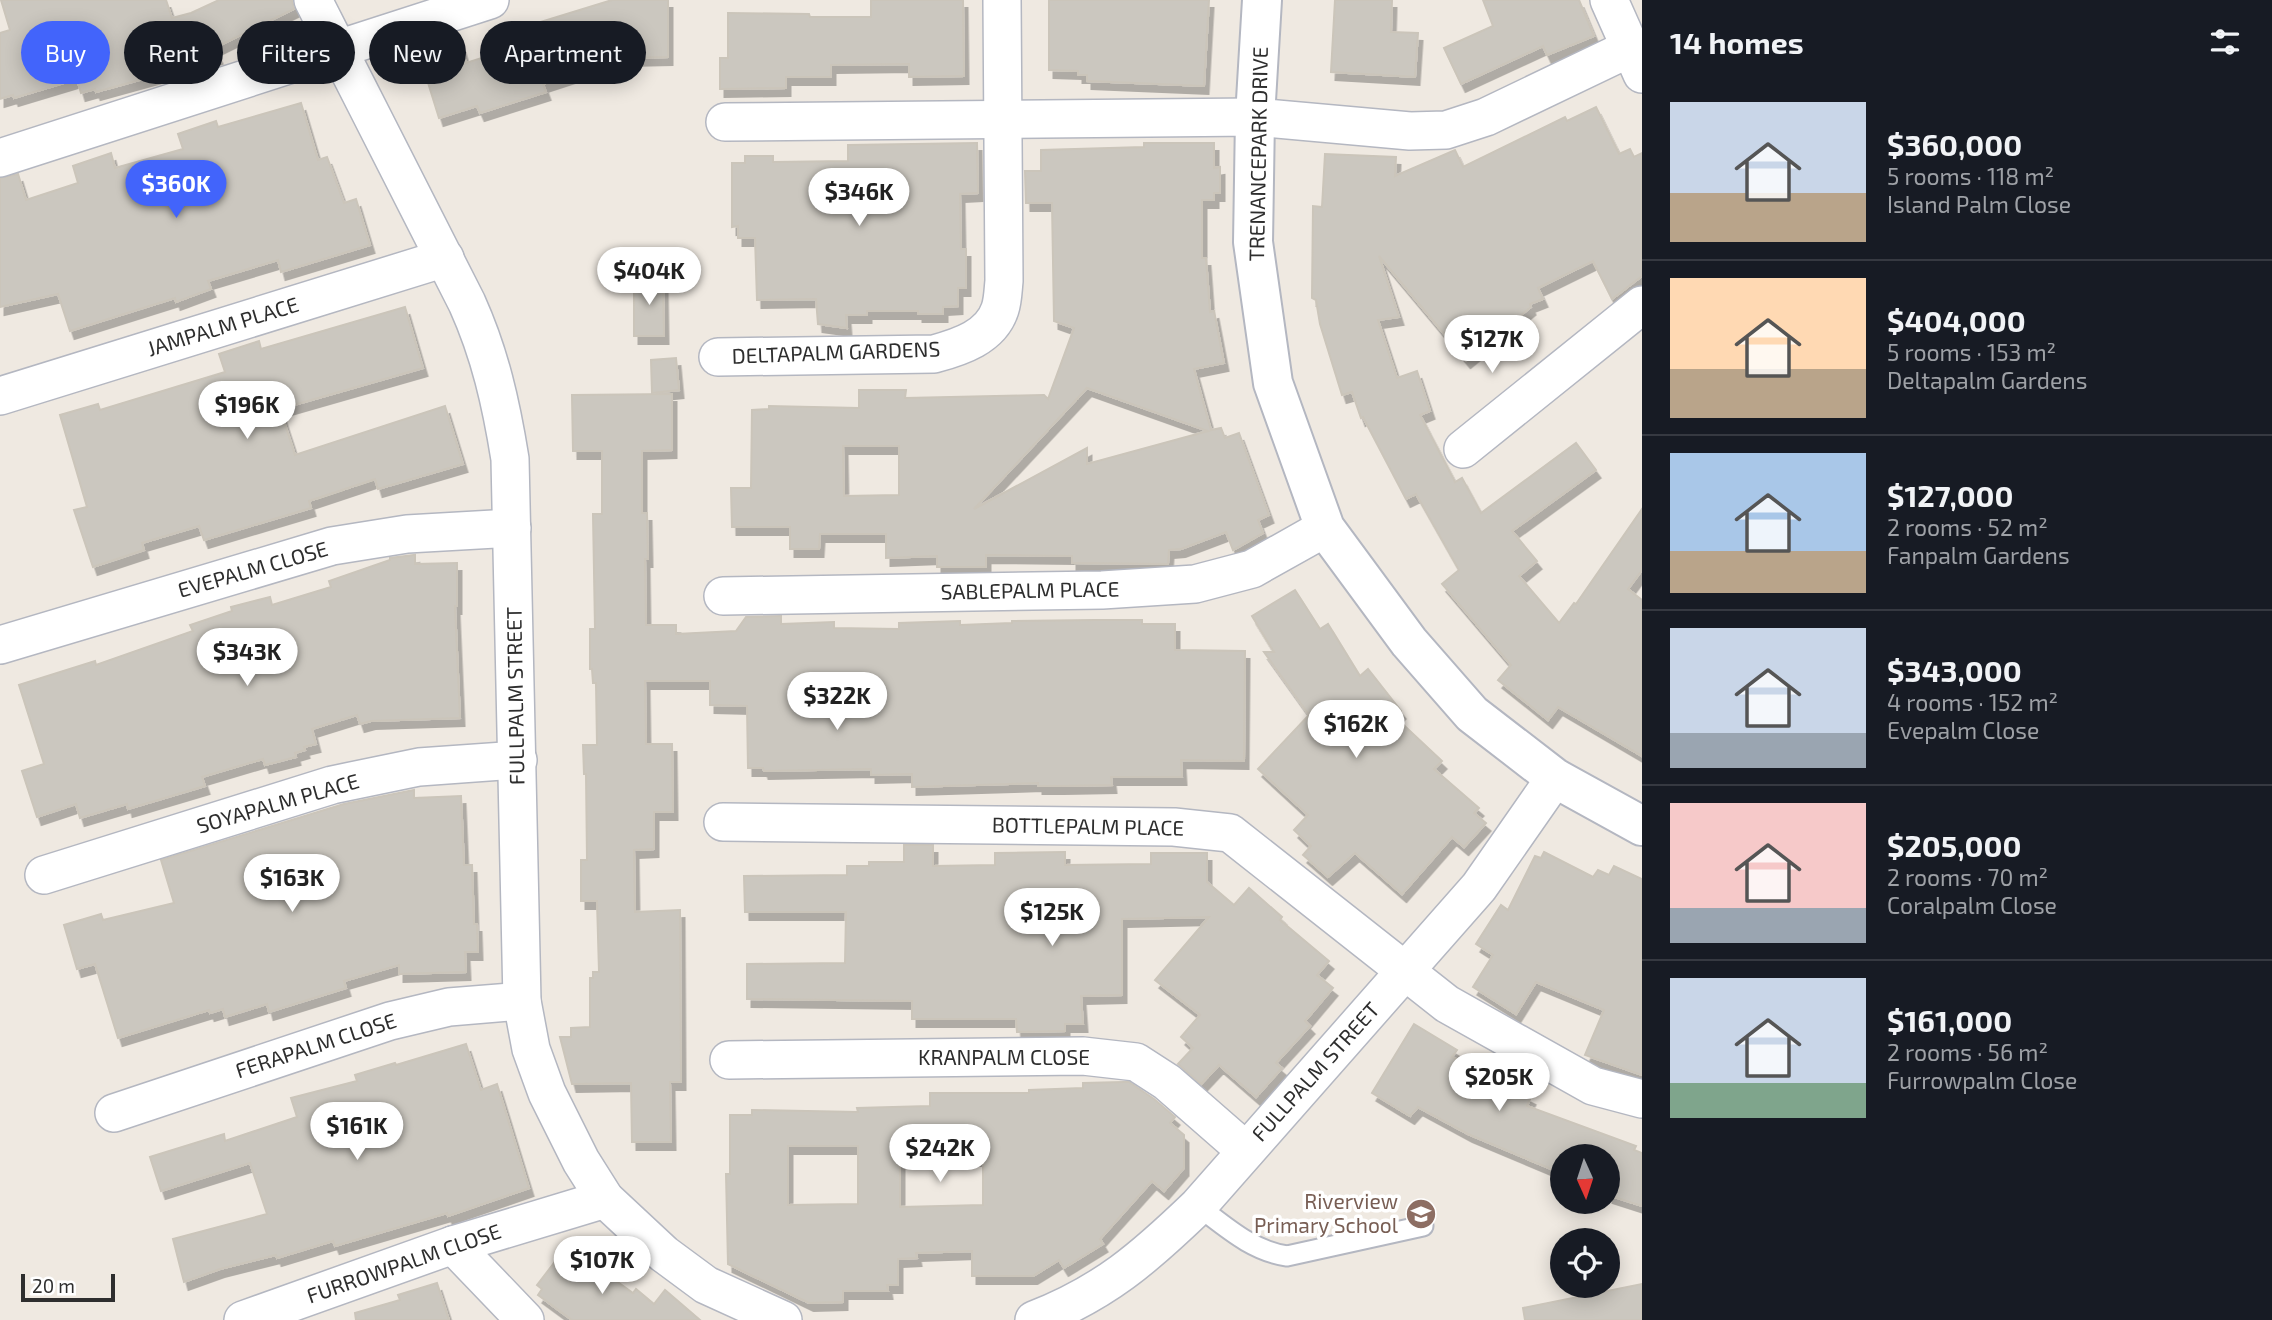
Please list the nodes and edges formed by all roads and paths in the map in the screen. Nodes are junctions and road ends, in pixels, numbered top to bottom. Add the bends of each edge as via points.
1 (313, 0) edge
2 (490, 0) edge
3 (1002, 0) edge
4 (1262, 0) edge
5 (1609, 0) edge
6 (324, 21) edge
7 (355, 42) edge
8 (1636, 61) edge
9 (237, 80) edge
10 (355, 81) edge
11 (1255, 117) junction
12 (1002, 120) junction
13 (725, 122) dead end
14 (0, 158) edge
15 (445, 258) junction
16 (1642, 305) edge
17 (718, 356) dead end
18 (0, 396) edge
19 (1463, 449) dead end
20 (512, 528) junction
21 (1325, 528) junction
22 (723, 596) dead end
23 (0, 645) edge
24 (518, 760) junction
25 (1555, 778) junction
26 (723, 822) dead end
27 (1642, 826) edge
28 (44, 875) dead end
29 (1405, 972) junction
30 (522, 1000) junction
31 (729, 1060) dead end
32 (1642, 1100) edge
33 (114, 1113) dead end
34 (1246, 1151) junction
35 (605, 1199) junction
36 (1198, 1206) junction
37 (1423, 1226) dead end
38 (453, 1245) junction
39 (243, 1320) edge
40 (525, 1320) edge
41 (783, 1320) edge
42 (1034, 1320) edge

1 - 6 street, FULLPALM STREET
2 - 7 street
3 - 12 street, DELTAPALM GARDENS
4 - 11 street, TRENANCEPARK DRIVE
5 - 8 street
8 - 11 street via 1446,130
9 - 14 street
10 - 15 street, FULLPALM STREET
11 - 12 street
11 - 21 street, TRENANCEPARK DRIVE via 1253,242 1273,383
12 - 13 street
12 - 17 street, DELTAPALM GARDENS via 1004,281 1000,311 984,332 963,346 934,354
15 - 18 street, JAMPALM PLACE
15 - 20 street, FULLPALM STREET via 483,338 501,401 510,459
16 - 19 street
20 - 23 street, EVEPALM CLOSE via 407,534 332,546
20 - 24 street, FULLPALM STREET
21 - 22 street, SABLEPALM PLACE via 1252,569 1195,584 1101,590
21 - 25 street, TRENANCEPARK DRIVE via 1409,642 1472,714
24 - 28 street, SOYAPALM PLACE via 419,767 332,785
24 - 30 street, FULLPALM STREET
25 - 27 street, TRENANCEPARK DRIVE
25 - 29 street, FULLPALM STREET via 1479,887
26 - 29 street, BOTTLEPALM PLACE via 1174,827 1230,833
29 - 32 street, BOTTLEPALM PLACE via 1447,1004 1593,1086
29 - 34 street, FULLPALM STREET
30 - 33 street, FERAPALM CLOSE via 449,1007 390,1021
30 - 35 street, FULLPALM STREET via 531,1049 547,1093
31 - 34 street, KRANPALM CLOSE via 1083,1056 1136,1062 1167,1082
34 - 36 street, FULLPALM STREET
35 - 38 street, FURROWPALM CLOSE
35 - 41 street, FULLPALM STREET via 664,1254 706,1285
36 - 37 lane via 1258,1248 1287,1256
36 - 42 street, FULLPALM STREET via 1147,1255 1109,1283
38 - 39 street, FURROWPALM CLOSE
38 - 40 street

